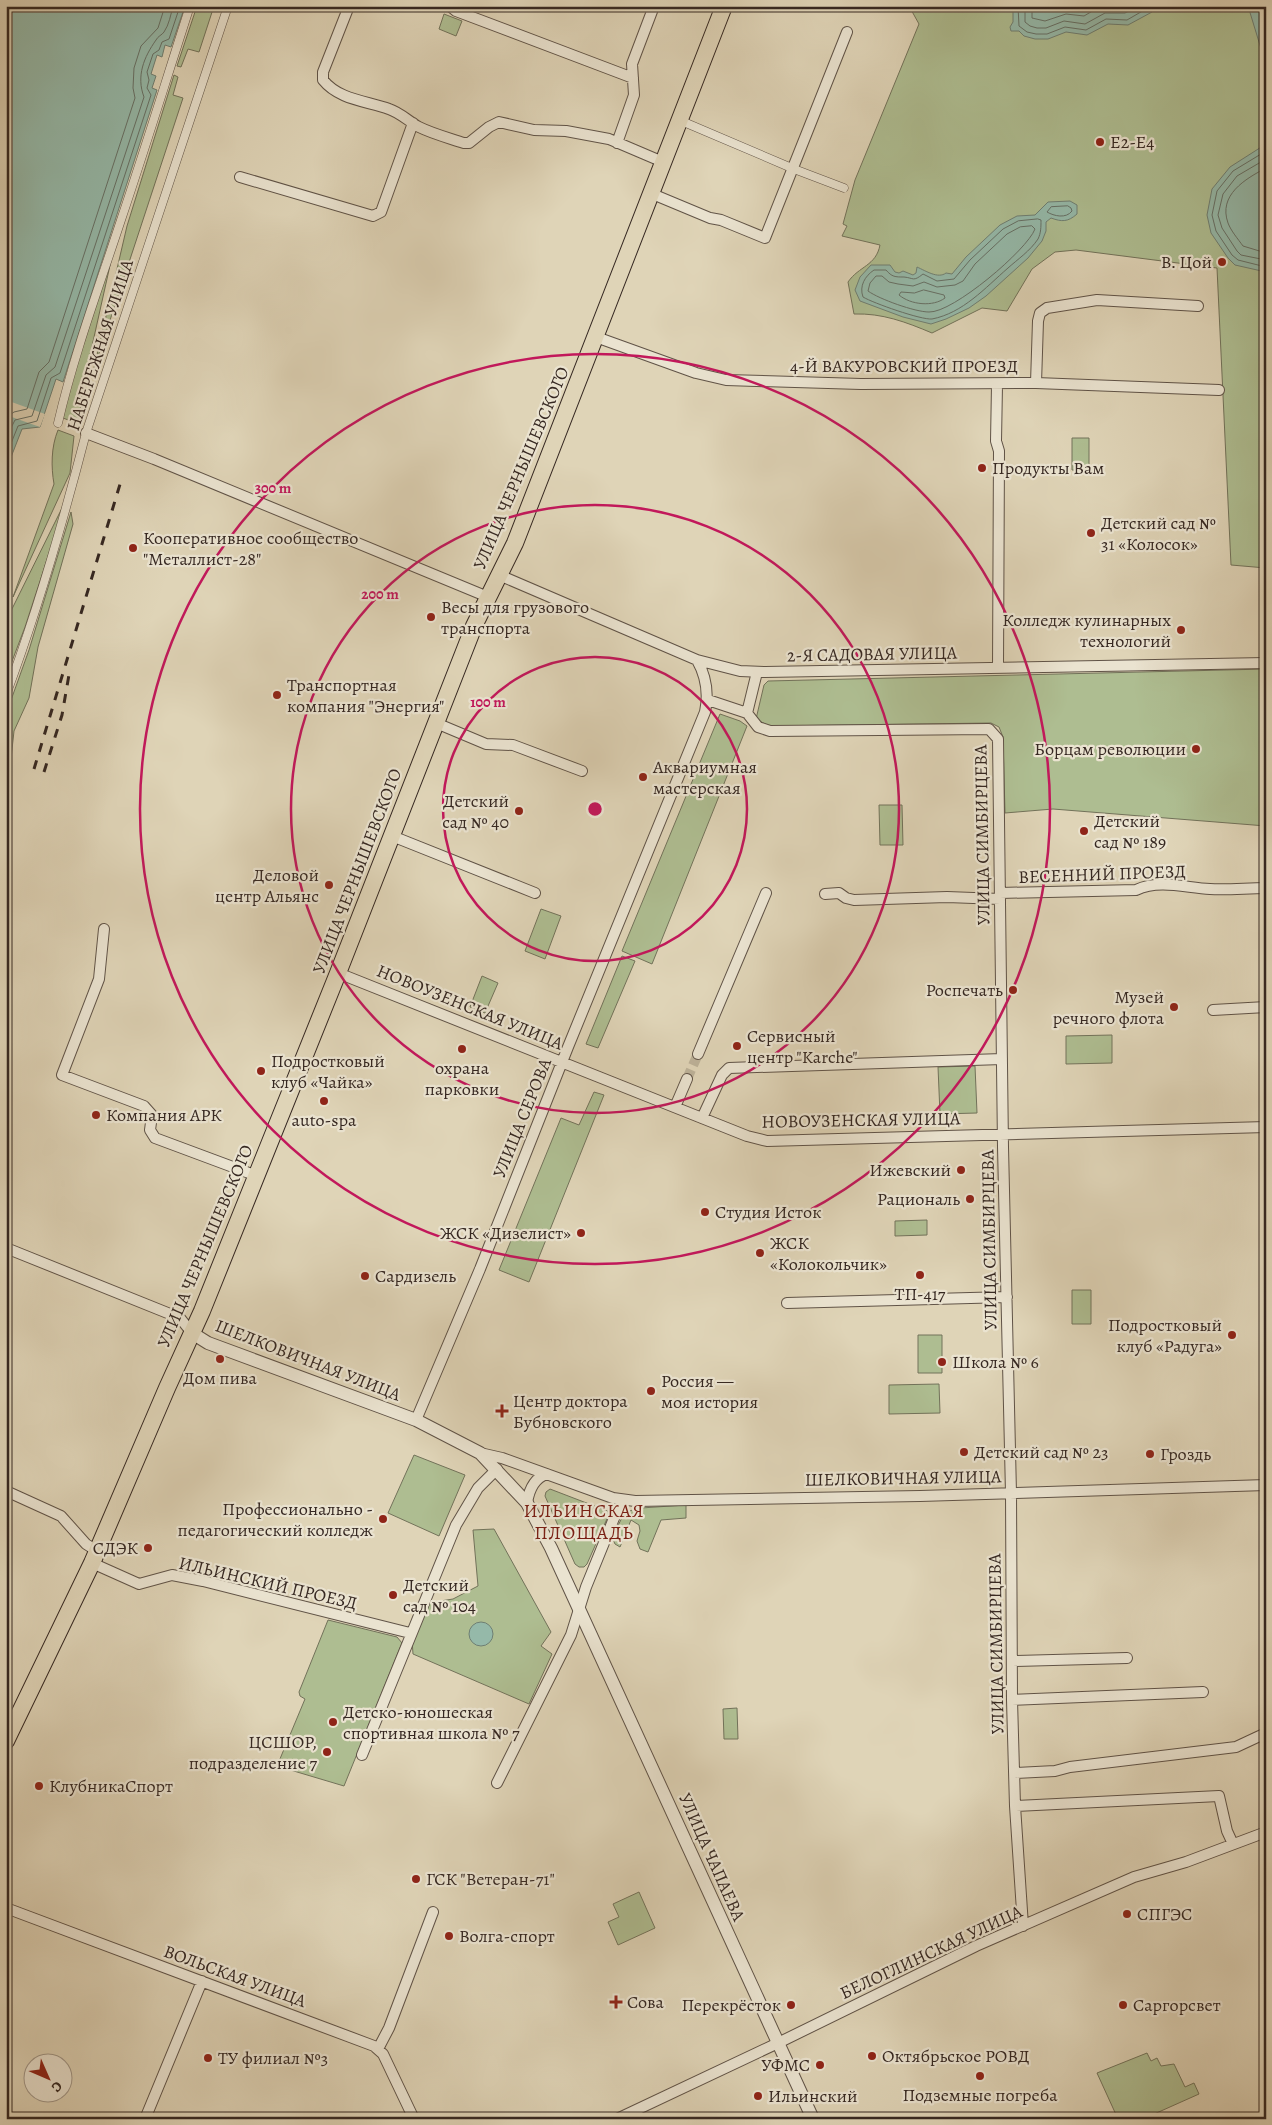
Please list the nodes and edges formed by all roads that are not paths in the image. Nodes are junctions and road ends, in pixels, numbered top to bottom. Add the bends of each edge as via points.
1 (190, 6) edge
2 (228, 6) edge
3 (349, 6) edge
4 (654, 6) edge
5 (724, 6) edge
6 (451, 7) edge
7 (848, 32) dead end
8 (633, 78) junction
9 (679, 120) junction
10 (413, 123) junction
11 (617, 143) junction
12 (663, 162) junction
13 (794, 169) junction
14 (240, 177) dead end
15 (844, 188) dead end
16 (650, 193) junction
17 (1198, 306) dead end
18 (596, 336) junction
19 (1036, 383) junction
20 (997, 385) junction
21 (1219, 390) dead end
22 (58, 423) dead end
23 (86, 433) junction
24 (499, 575) junction
25 (488, 596) junction
26 (697, 660) junction
27 (1266, 663) edge
28 (998, 668) junction
29 (756, 672) junction
30 (6, 695) edge
31 (708, 700) junction
32 (747, 713) junction
33 (436, 723) junction
34 (582, 771) dead end
35 (392, 836) junction
36 (1266, 888) edge
37 (535, 893) dead end
38 (766, 893) dead end
39 (825, 894) dead end
40 (1000, 896) junction
41 (104, 929) dead end
42 (338, 973) junction
43 (1266, 1007) edge
44 (1213, 1010) dead end
45 (698, 1054) tunnel mouth
46 (1002, 1059) junction
47 (562, 1062) junction
48 (687, 1080) tunnel mouth
49 (675, 1107) junction
50 (702, 1118) junction
51 (1266, 1127) edge
52 (1003, 1133) junction
53 (257, 1176) junction
54 (6, 1248) edge
55 (1007, 1297) junction
56 (787, 1303) dead end
57 (192, 1333) junction
58 (416, 1420) junction
59 (480, 1453) junction
60 (496, 1469) junction
61 (547, 1474) junction
62 (1266, 1485) edge
63 (6, 1491) edge
64 (1011, 1493) junction
65 (621, 1500) junction
66 (527, 1503) junction
67 (94, 1557) junction
68 (579, 1609) junction
69 (410, 1633) junction
70 (1127, 1658) dead end
71 (1013, 1661) junction
72 (1203, 1692) dead end
73 (1012, 1700) junction
74 (1266, 1734) edge
75 (6, 1741) edge
76 (362, 1754) dead end
77 (1014, 1773) junction
78 (497, 1783) dead end
79 (1015, 1806) junction
80 (1266, 1832) edge
81 (1233, 1844) junction
82 (6, 1908) edge
83 (433, 1912) dead end
84 (1023, 1926) junction
85 (202, 1981) junction
86 (778, 2043) junction
87 (378, 2049) junction
88 (145, 2119) edge
89 (414, 2119) edge
90 (617, 2119) edge
91 (813, 2119) edge

1 - 22 street via 94,297
2 - 23 street, НАБЕРЕЖНАЯ УЛИЦА
3 - 10 street via 323,72 323,80 335,91 390,109
4 - 8 street via 632,64
5 - 9 main road, УЛИЦА ЧЕРНЫШЕВСКОГО
6 - 8 street
7 - 13 street
8 - 11 street via 634,96
9 - 12 main road, УЛИЦА ЧЕРНЫШЕВСКОГО
9 - 13 street
10 - 11 street via 464,143 469,143 499,122 534,130 566,131
10 - 14 street via 381,212 373,216
11 - 12 street
12 - 16 main road, УЛИЦА ЧЕРНЫШЕВСКОГО
13 - 15 street
13 - 16 street via 765,238
16 - 18 main road, УЛИЦА ЧЕРНЫШЕВСКОГО
17 - 19 street via 1097,300 1047,308 1040,313 1038,321
18 - 20 street, 4-Й ВАКУРОВСКИЙ ПРОЕЗД via 696,373 726,380
18 - 24 main road, УЛИЦА ЧЕРНЫШЕВСКОГО via 515,543
19 - 20 street, 4-Й ВАКУРОВСКИЙ ПРОЕЗД
19 - 21 street, 4-Й ВАКУРОВСКИЙ ПРОЕЗД
20 - 28 street via 996,441 1000,451
23 - 25 street
23 - 30 street, НАБЕРЕЖНАЯ УЛИЦА via 68,506 28,636
24 - 25 main road, УЛИЦА ЧЕРНЫШЕВСКОГО
24 - 26 street, 2-Я САДОВАЯ УЛИЦА
25 - 33 main road, УЛИЦА ЧЕРНЫШЕВСКОГО
26 - 29 street, 2-Я САДОВАЯ УЛИЦА via 733,670
26 - 31 street, УЛИЦА СЕРОВА via 703,671
27 - 28 street, 2-Я САДОВАЯ УЛИЦА
28 - 29 street, 2-Я САДОВАЯ УЛИЦА
29 - 32 street
31 - 32 street
31 - 47 street, УЛИЦА СЕРОВА
32 - 40 street, УЛИЦА СИМБИРЦЕВА via 758,727 770,731 989,729 995,733 998,739
33 - 34 street via 486,744 513,745
33 - 35 main road, УЛИЦА ЧЕРНЫШЕВСКОГО
35 - 37 street
35 - 42 main road, УЛИЦА ЧЕРНЫШЕВСКОГО
36 - 40 street, ВЕСЕННИЙ ПРОЕЗД via 1154,885 1136,890
38 - 45 street
39 - 40 street, ВЕСЕННИЙ ПРОЕЗД via 839,893 854,900
40 - 46 street, УЛИЦА СИМБИРЦЕВА
41 - 53 street via 99,979 62,1075 144,1106 152,1114 150,1130 155,1138
42 - 47 street, НОВОУЗЕНСКАЯ УЛИЦА
42 - 53 main road, УЛИЦА ЧЕРНЫШЕВСКОГО
43 - 44 street
46 - 50 street via 729,1068 722,1075
46 - 52 street, УЛИЦА СИМБИРЦЕВА
47 - 49 street, НОВОУЗЕНСКАЯ УЛИЦА
47 - 58 street, УЛИЦА СЕРОВА
48 - 49 street
49 - 50 street, НОВОУЗЕНСКАЯ УЛИЦА
50 - 52 street, НОВОУЗЕНСКАЯ УЛИЦА via 767,1141
51 - 52 street, НОВОУЗЕНСКАЯ УЛИЦА
52 - 55 street, УЛИЦА СИМБИРЦЕВА
53 - 57 main road, УЛИЦА ЧЕРНЫШЕВСКОГО
54 - 57 street, ШЕЛКОВИЧНАЯ УЛИЦА via 180,1318
55 - 56 street
55 - 64 street, УЛИЦА СИМБИРЦЕВА
57 - 58 street, ШЕЛКОВИЧНАЯ УЛИЦА via 208,1343
57 - 67 main road, УЛИЦА ЧЕРНЫШЕВСКОГО
58 - 59 street, ШЕЛКОВИЧНАЯ УЛИЦА
59 - 60 street
59 - 61 street, ШЕЛКОВИЧНАЯ УЛИЦА
60 - 66 street
60 - 69 street via 478,1488 456,1525
61 - 65 street, ШЕЛКОВИЧНАЯ УЛИЦА
61 - 66 street via 534,1482
62 - 64 street, ШЕЛКОВИЧНАЯ УЛИЦА
63 - 67 street, ИЛЬИНСКИЙ ПРОЕЗД via 61,1516
64 - 65 street, ШЕЛКОВИЧНАЯ УЛИЦА
64 - 71 street, УЛИЦА СИМБИРЦЕВА
65 - 68 street
66 - 68 street
67 - 69 street, ИЛЬИНСКИЙ ПРОЕЗД via 139,1584 172,1575
67 - 75 main road, УЛИЦА ЧЕРНЫШЕВСКОГО
68 - 78 street via 571,1635
68 - 86 street, УЛИЦА ЧАПАЕВА
69 - 76 street
70 - 71 street
71 - 73 street, УЛИЦА СИМБИРЦЕВА
72 - 73 street
73 - 77 street, УЛИЦА СИМБИРЦЕВА
74 - 77 street via 1236,1748 1055,1771
77 - 79 street, УЛИЦА СИМБИРЦЕВА
79 - 81 street via 1219,1796
79 - 84 street, УЛИЦА СИМБИРЦЕВА
80 - 81 street, БЕЛОГЛИНСКАЯ УЛИЦА
81 - 84 street, БЕЛОГЛИНСКАЯ УЛИЦА via 1134,1877
82 - 85 street, ВОЛЬСКАЯ УЛИЦА
83 - 87 street
84 - 86 street, БЕЛОГЛИНСКАЯ УЛИЦА
85 - 87 street, ВОЛЬСКАЯ УЛИЦА
85 - 88 street
86 - 90 street, БЕЛОГЛИНСКАЯ УЛИЦА
86 - 91 street, УЛИЦА ЧАПАЕВА
87 - 89 street via 384,2054

